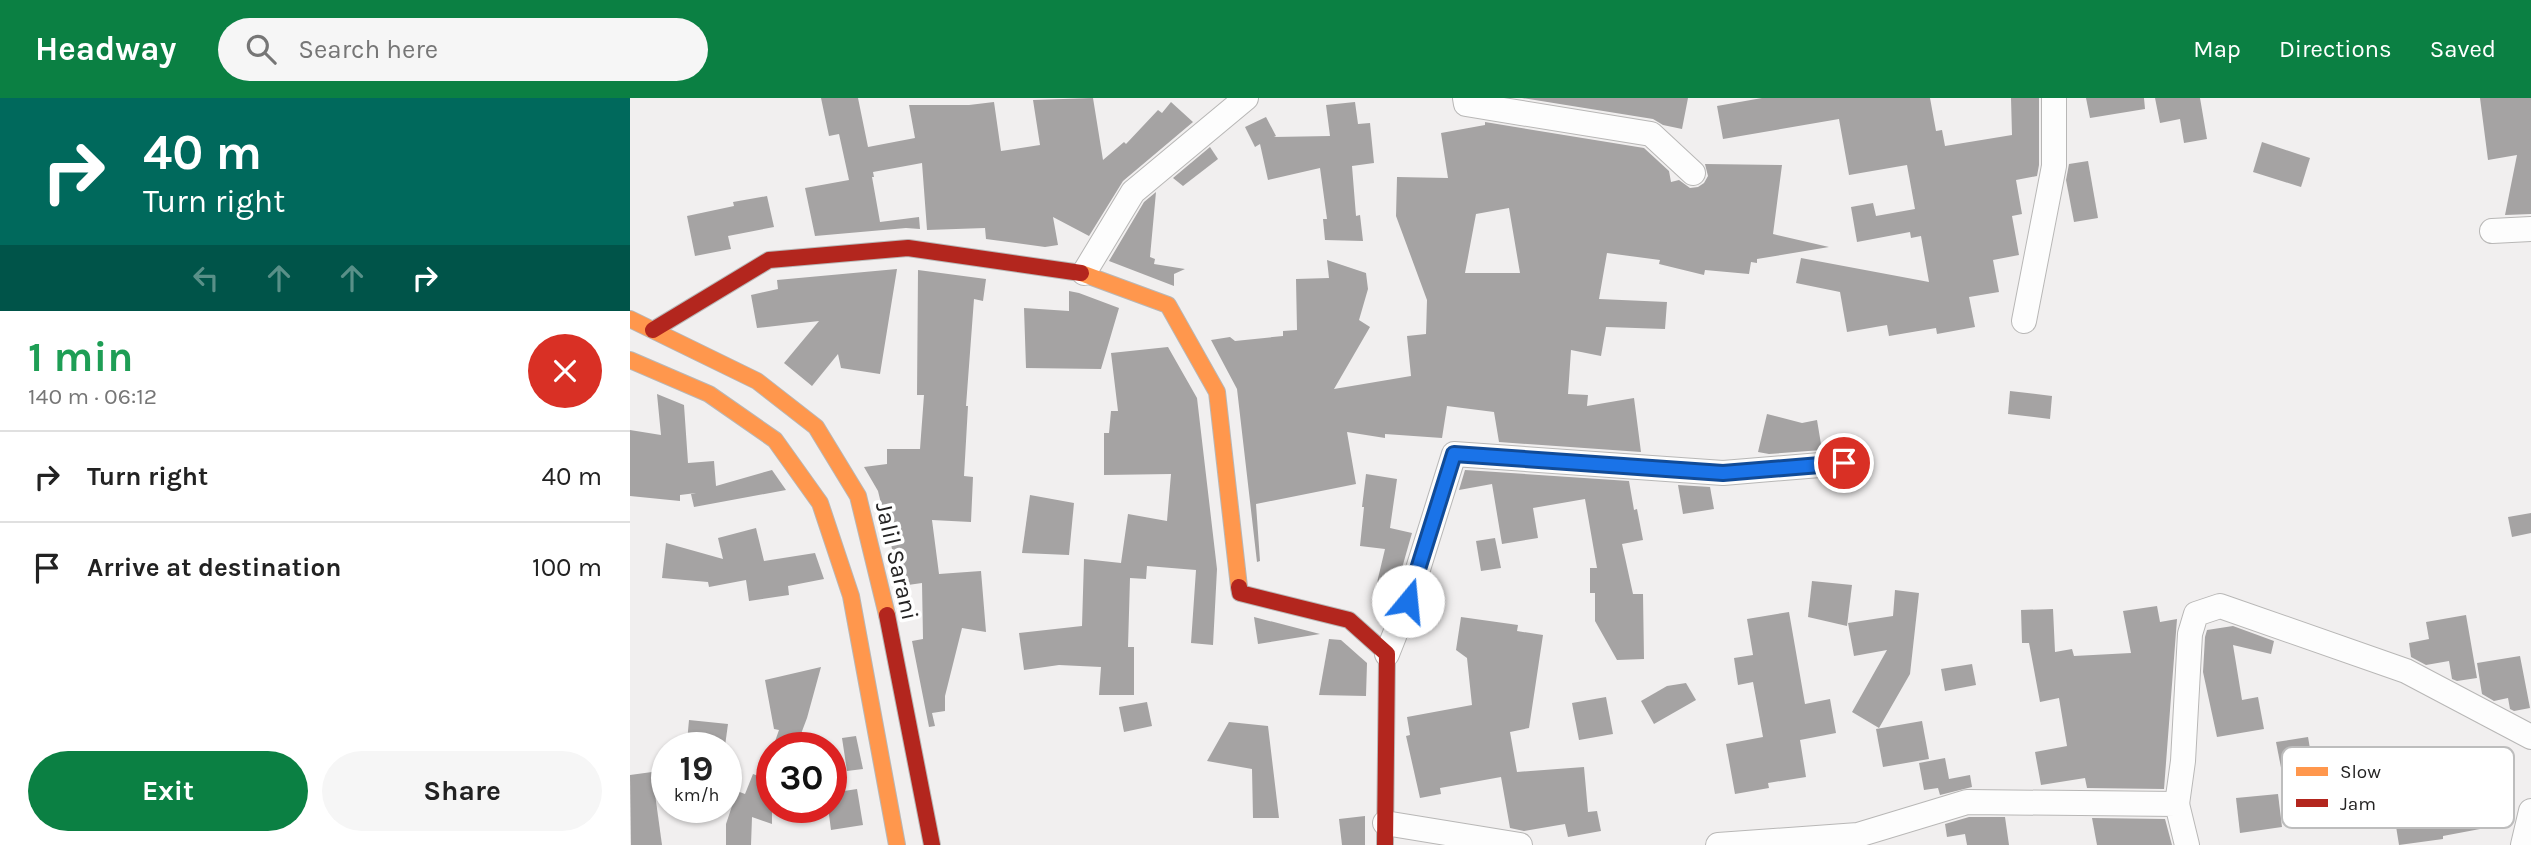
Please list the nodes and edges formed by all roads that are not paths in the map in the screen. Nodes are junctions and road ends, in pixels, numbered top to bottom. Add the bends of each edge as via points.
1 (1246, 98) edge
2 (1465, 98) edge
3 (2054, 98) edge
4 (1693, 173) dead end
5 (2531, 229) edge
6 (2492, 231) dead end
7 (1084, 273) junction
8 (630, 318) edge
9 (2024, 321) dead end
10 (653, 330) junction
11 (630, 360) edge
12 (1844, 463) dead end
13 (1387, 654) junction
14 (2531, 737) edge
15 (2177, 804) junction
16 (2531, 811) edge
17 (1385, 834) edge
18 (897, 845) edge
19 (932, 845) edge
20 (1520, 845) edge
21 (1718, 845) edge
22 (2187, 845) edge
23 (2523, 845) edge

1 - 7 street via 1133,192
2 - 4 street via 1466,104 1651,134
3 - 9 street via 2054,166
5 - 6 street
7 - 10 main road via 908,248 769,260
7 - 13 main road via 1168,304 1217,392 1240,593 1349,620
8 - 10 main road, Jalil Sarani
10 - 19 main road, Jalil Sarani via 757,381 816,427 859,496
11 - 18 main road via 709,394 775,440 820,503 851,596
12 - 13 street via 1723,473 1454,454
13 - 17 main road
14 - 15 street via 2406,671 2220,606 2196,614 2190,634
15 - 21 street via 1967,803 1858,835
15 - 22 street
16 - 23 street
17 - 20 street

